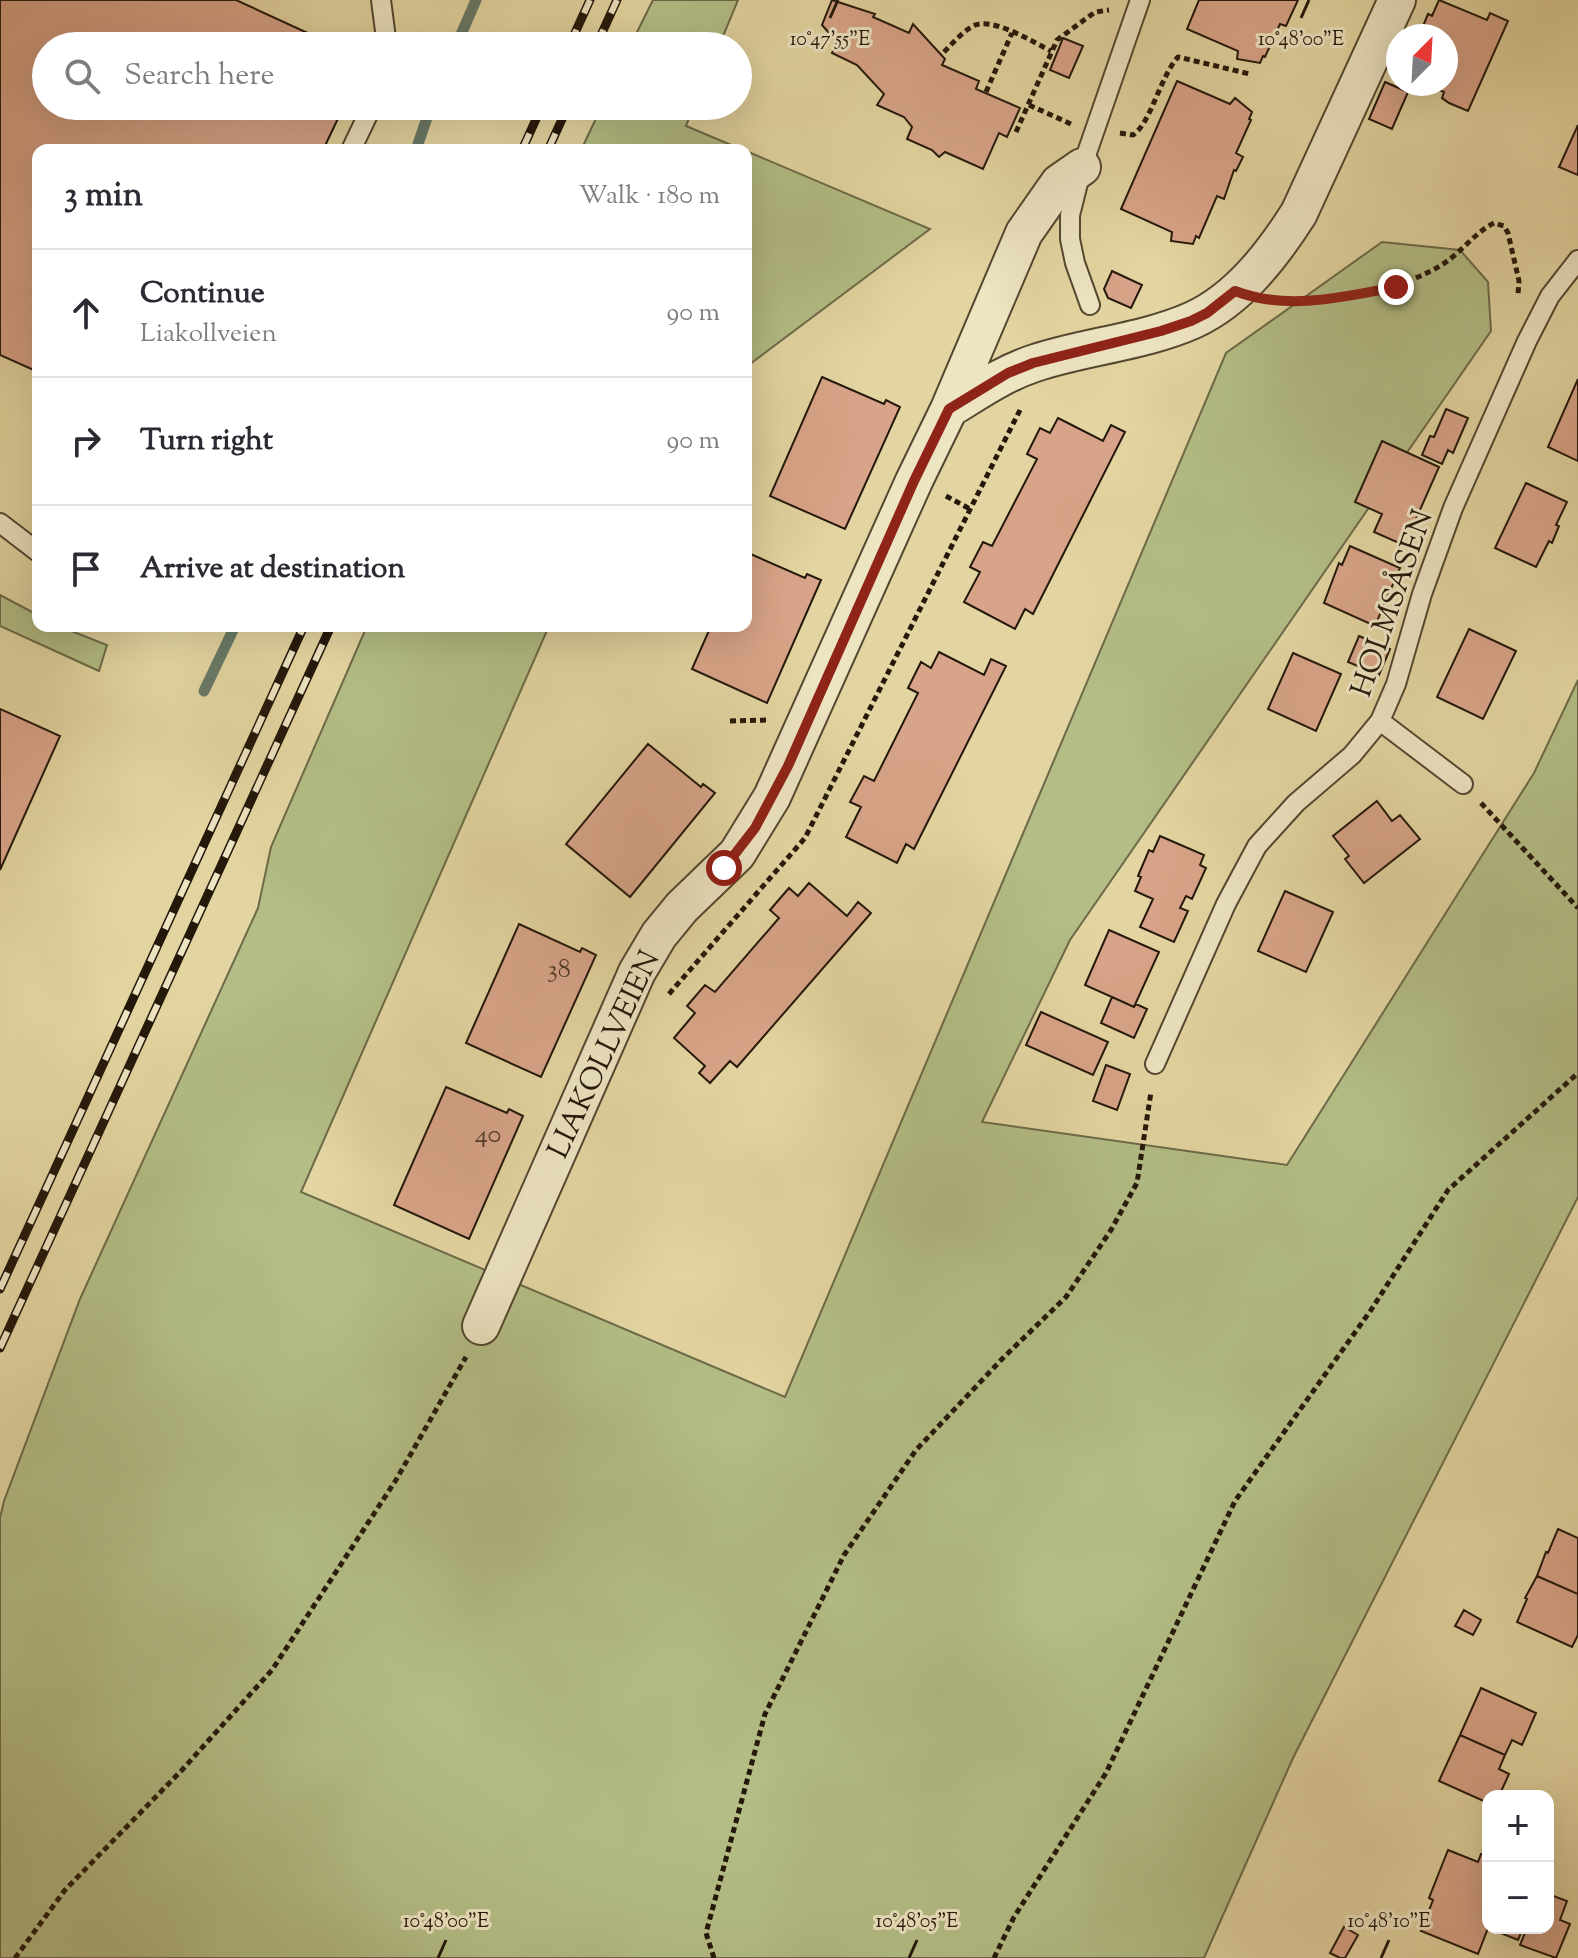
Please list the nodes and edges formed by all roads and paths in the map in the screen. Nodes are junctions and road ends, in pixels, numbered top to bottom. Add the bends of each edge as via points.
1 (381, 0) edge
2 (1140, 0) edge
3 (1397, 0) edge
4 (1113, 12) dead end
5 (385, 32) edge
6 (1012, 33) junction
7 (1051, 51) junction
8 (944, 52) dead end
9 (1250, 74) dead end
10 (986, 92) dead end
11 (1029, 105) junction
12 (365, 120) edge
13 (1097, 124) junction
14 (1016, 132) dead end
15 (354, 144) edge
16 (1082, 167) junction
17 (1578, 260) edge
18 (1235, 291) junction
19 (1090, 305) dead end
20 (1541, 314) junction
21 (1024, 403) dead end
22 (949, 409) junction
23 (961, 504) dead end
24 (970, 509) junction
25 (0, 523) edge
26 (32, 547) edge
27 (1380, 721) junction
28 (834, 749) dead end
29 (847, 755) junction
30 (1463, 784) joint
31 (1578, 908) edge
32 (618, 1015) junction
33 (1155, 1064) joint
34 (1578, 1073) edge
35 (481, 1326) joint
36 (15, 1958) edge
37 (714, 1958) edge
38 (994, 1958) edge

1 - 5 lane
2 - 13 lane, LIAKOLLVEIEN
3 - 18 street via 1299,213 1281,242
4 - 7 path via 1095,12 1057,40
6 - 7 path
6 - 8 path via 975,25
6 - 10 path
7 - 11 path
9 - 13 path via 1178,57 1138,132 1125,135
11 - 13 path via 1072,124
11 - 14 path
12 - 15 lane
13 - 16 lane, LIAKOLLVEIEN
16 - 19 lane, LIAKOLLVEIEN via 1070,239
16 - 22 street, LIAKOLLVEIEN via 1059,183 1024,233
17 - 20 lane, HOLMSÅSEN
18 - 20 path via 1289,303 1396,287 1446,262 1494,223 1504,226 1511,242 1518,300
18 - 22 street via 1191,321 1033,363
20 - 27 lane, HOLMSÅSEN via 1453,508
21 - 24 path
22 - 32 street, LIAKOLLVEIEN via 772,797 737,854 659,935
23 - 24 path
24 - 29 path
25 - 26 lane
27 - 30 lane
27 - 33 lane, HOLMSÅSEN via 1257,846
28 - 29 path
29 - 32 path via 805,838 776,874 671,992 637,1019
30 - 31 path
32 - 35 street, LIAKOLLVEIEN
33 - 37 path via 1137,1183 1111,1230 1066,1297 916,1450 844,1555 765,1714 706,1933
34 - 38 path via 1448,1190 1371,1310 1235,1501 1106,1773 1014,1917
35 - 36 path via 396,1480 272,1670 65,1890

